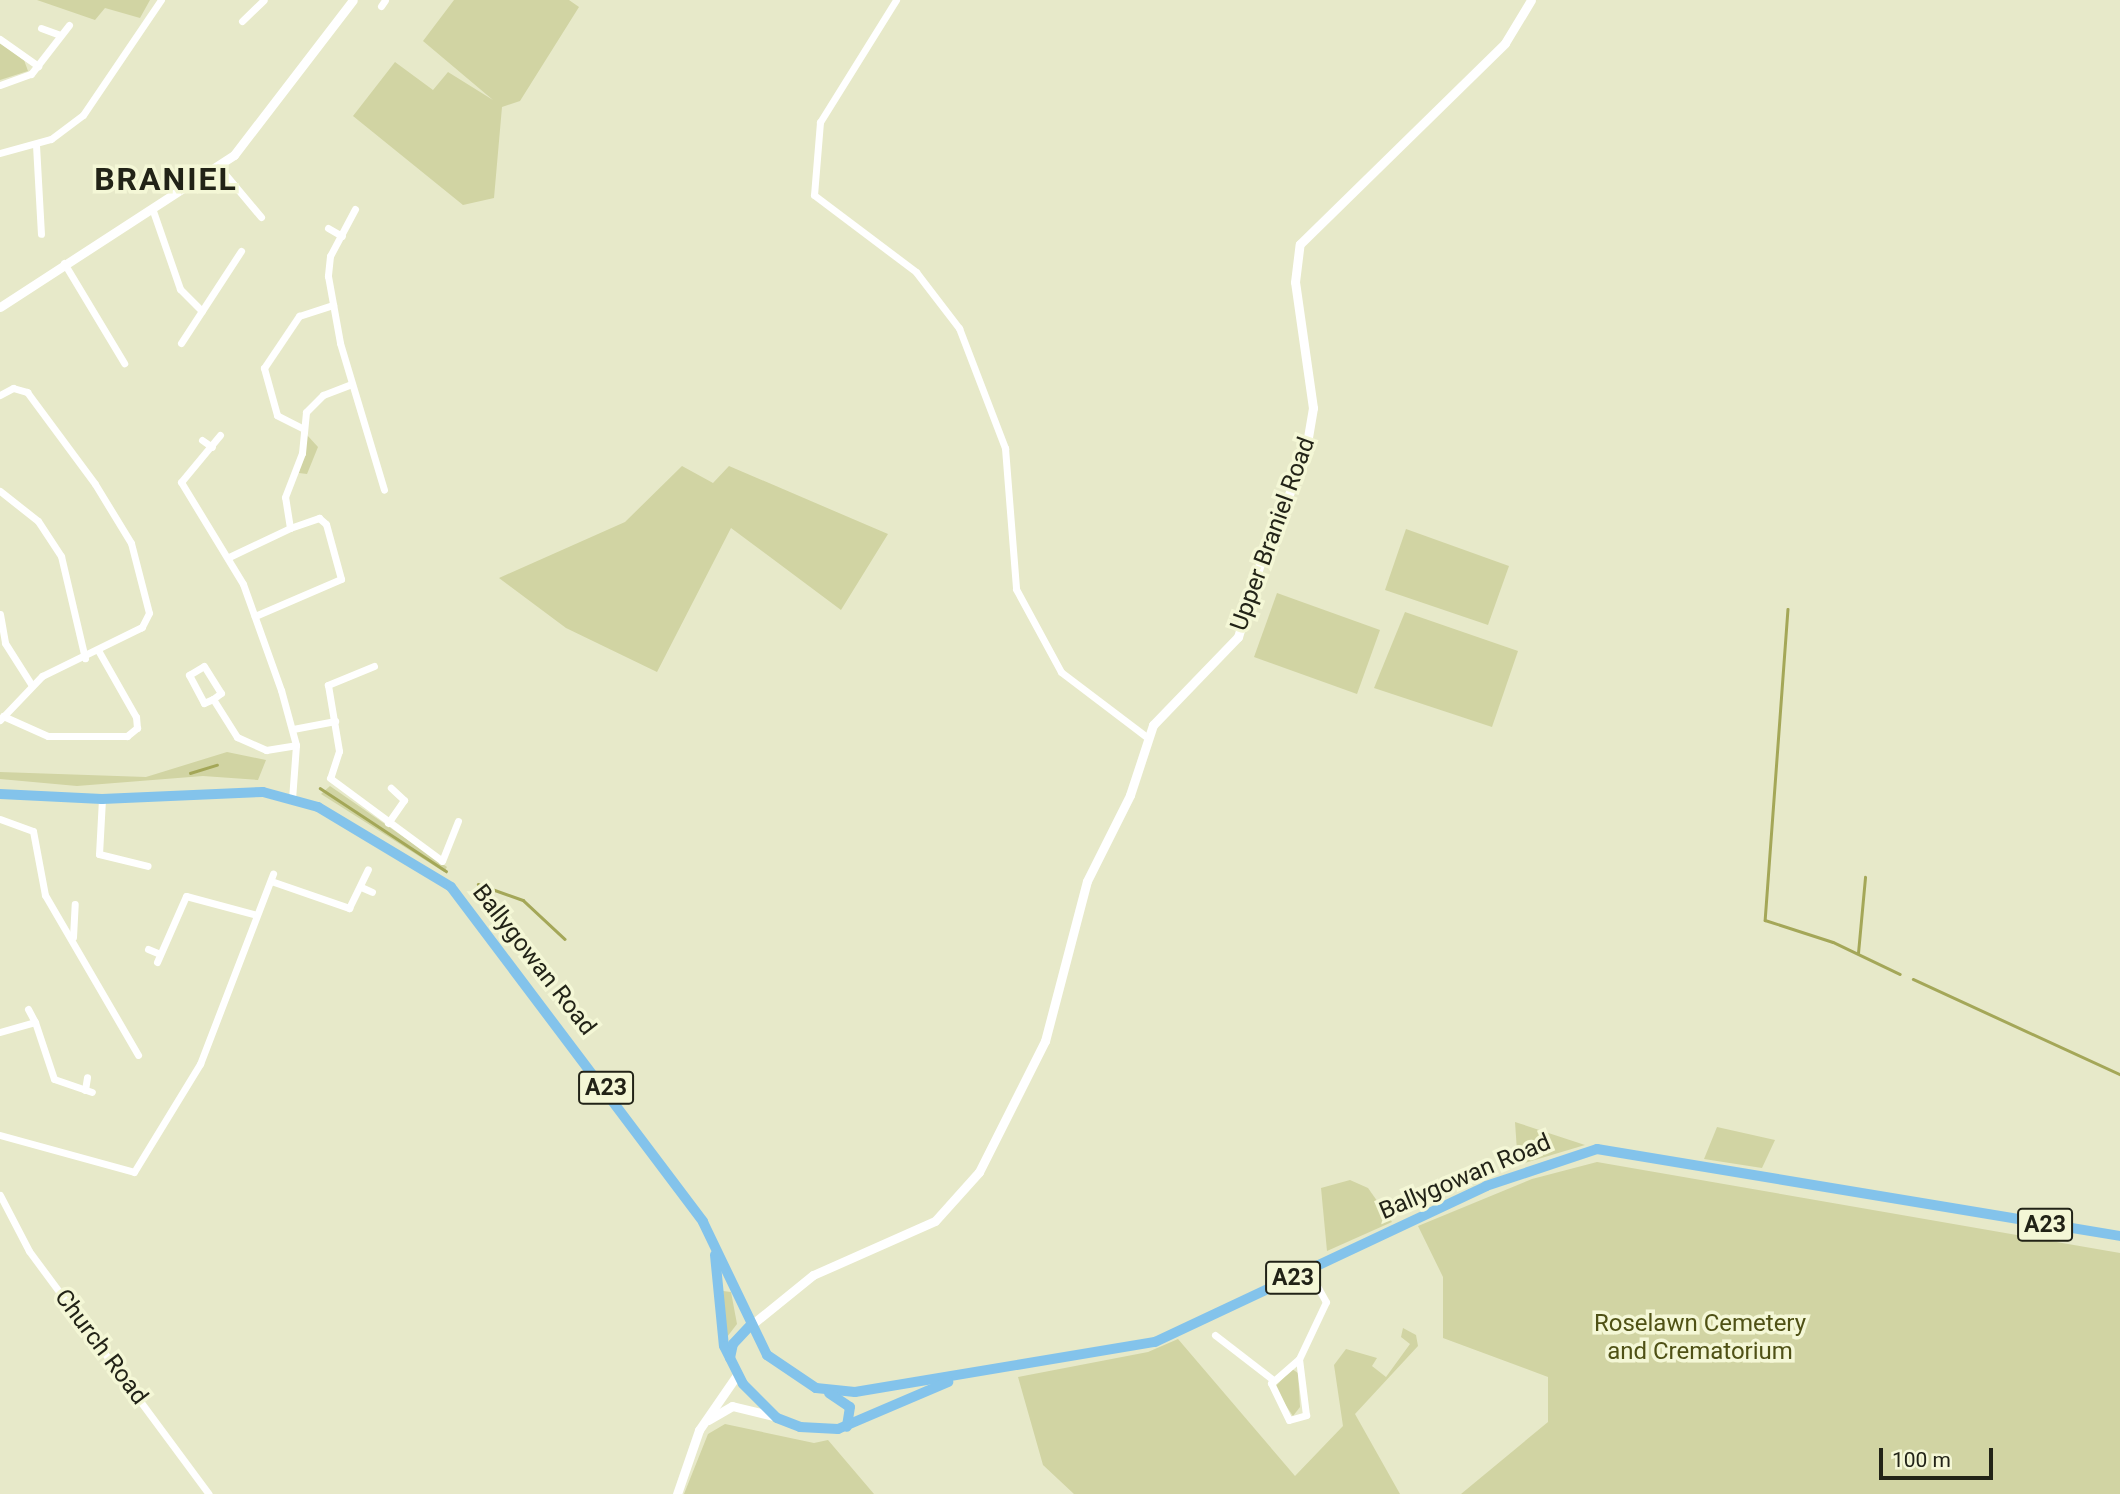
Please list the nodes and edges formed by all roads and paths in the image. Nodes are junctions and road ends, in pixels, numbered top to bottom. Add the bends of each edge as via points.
1 (161, 0) edge
2 (264, 0) edge
3 (353, 0) edge
4 (896, 0) edge
5 (1531, 0) edge
6 (243, 21) dead end
7 (69, 25) dead end
8 (41, 28) dead end
9 (60, 35) junction
10 (0, 39) edge
11 (38, 66) junction
12 (0, 85) edge
13 (36, 145) junction
14 (0, 153) edge
15 (220, 168) junction
16 (152, 208) junction
17 (355, 209) dead end
18 (261, 217) dead end
19 (328, 228) dead end
20 (41, 234) dead end
21 (342, 236) junction
22 (241, 251) dead end
23 (64, 263) junction
24 (333, 305) junction
25 (0, 307) edge
26 (202, 311) junction
27 (181, 343) dead end
28 (124, 363) dead end
29 (352, 384) junction
30 (0, 395) edge
31 (302, 428) junction
32 (220, 435) dead end
33 (202, 440) dead end
34 (212, 447) junction
35 (0, 491) edge
36 (384, 491) dead end
37 (289, 528) junction
38 (229, 557) junction
39 (0, 614) edge
40 (255, 616) junction
41 (99, 652) junction
42 (85, 658) junction
43 (374, 666) dead end
44 (31, 684) junction
45 (213, 699) junction
46 (1, 718) edge
47 (335, 721) junction
48 (293, 729) junction
49 (1148, 738) junction
50 (296, 745) junction
51 (391, 788) dead end
52 (0, 794) edge
53 (102, 799) junction
54 (292, 799) junction
55 (0, 818) edge
56 (458, 821) dead end
57 (388, 823) junction
58 (148, 866) dead end
59 (368, 869) dead end
60 (361, 887) junction
61 (372, 892) dead end
62 (75, 904) dead end
63 (257, 915) junction
64 (73, 938) junction
65 (148, 949) dead end
66 (29, 1009) dead end
67 (35, 1022) junction
68 (0, 1032) edge
69 (138, 1055) dead end
70 (87, 1077) dead end
71 (0, 1135) edge
72 (1, 1201) edge
73 (2120, 1236) edge
74 (712, 1241) junction
75 (1308, 1270) junction
76 (753, 1331) junction
77 (1215, 1335) dead end
78 (1299, 1359) junction
79 (730, 1361) junction
80 (970, 1374) junction
81 (737, 1376) junction
82 (1272, 1379) junction
83 (816, 1388) junction
84 (777, 1418) junction
85 (847, 1427) junction
86 (699, 1430) junction
87 (209, 1494) edge
88 (677, 1494) edge

1 - 13 street via 88,110
2 - 6 street
3 - 15 street via 259,130
4 - 49 street via 820,122 814,195 910,266 959,328 1005,448 1016,589 1061,672
5 - 49 street, Upper Braniel Road via 1504,43 1300,244 1295,282 1313,408 1304,461 1265,547 1238,637 1160,716
7 - 9 street
8 - 9 street
9 - 11 street
10 - 11 street
11 - 12 street
13 - 14 street
13 - 20 street
15 - 16 street
15 - 18 street
16 - 23 street
16 - 26 street via 180,289
17 - 21 street
19 - 21 street
21 - 24 street via 327,266
22 - 26 street
23 - 25 street
23 - 28 street
24 - 29 street
24 - 31 street via 299,316 264,368 277,415
26 - 27 street
29 - 31 street via 316,400
29 - 36 street
30 - 41 street via 21,388 33,397 131,543 148,619
31 - 37 street via 302,453 285,497
32 - 34 street
33 - 34 street
34 - 38 street via 181,482
35 - 42 street via 38,521 61,556
37 - 38 street
37 - 40 street via 319,519 326,524 341,579
38 - 40 street
39 - 44 street via 5,643
40 - 48 street
41 - 42 street
41 - 46 street via 136,717 136,728 127,736 48,736
42 - 44 street
43 - 47 street via 328,685
44 - 46 street
45 - 45 street via 204,703 189,675 204,666 221,693
45 - 50 street via 243,742 265,750
47 - 48 street
47 - 57 street via 340,751 330,778
48 - 50 street
49 - 76 street, Upper Braniel Road via 1130,795 1087,881 1045,1041 968,1188 919,1231 836,1263 766,1311
50 - 54 street
51 - 57 street via 404,800
52 - 53 main road, Ballygowan Road / A23
53 - 54 main road, Ballygowan Road / A23 via 234,789
53 - 58 street via 99,854
54 - 74 main road, Ballygowan Road / A23 via 358,828 465,902
55 - 64 street via 31,827 41,884
56 - 57 street via 442,861
59 - 60 street
60 - 61 street
60 - 63 street via 349,908 272,877
62 - 64 street
63 - 65 street via 186,896 158,958
63 - 71 street via 200,1064 134,1172
64 - 69 street
66 - 67 street
67 - 68 street
67 - 70 street via 54,1079 88,1091
72 - 87 street, Church Road via 29,1251
73 - 75 main road, Ballygowan Road / A23 via 1597,1149 1486,1186
74 - 76 main road, Ballygowan Road / A23
74 - 79 main road, Ballygowan Road / A23 via 720,1331
75 - 78 street via 1326,1302
75 - 80 main road, Ballygowan Road / A23 via 1155,1342
76 - 79 main road via 733,1344
76 - 83 main road, Ballygowan Road / A23 via 786,1373
77 - 82 street via 1240,1361
78 - 82 street
78 - 82 street via 1306,1415 1289,1420 1281,1414
79 - 81 main road, Ballygowan Road / A23
80 - 83 main road, Ballygowan Road / A23 via 855,1392
80 - 85 main road, Ballygowan Road / A23
81 - 84 main road, Ballygowan Road / A23
81 - 86 street
83 - 85 main road, A23 via 850,1407
84 - 85 main road, Ballygowan Road / A23 via 810,1429
84 - 86 street via 732,1406
86 - 88 street

